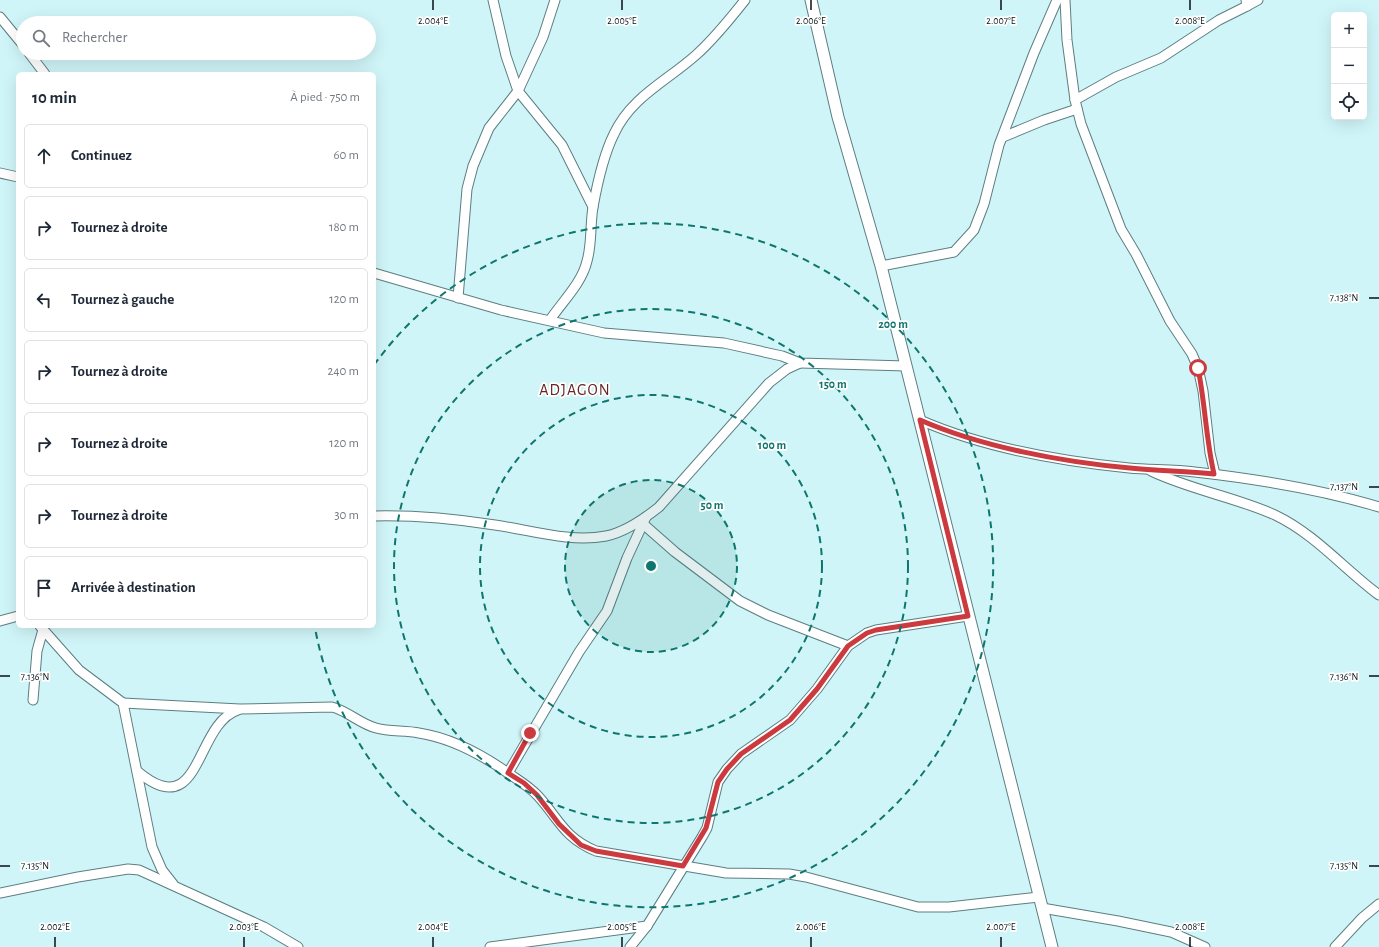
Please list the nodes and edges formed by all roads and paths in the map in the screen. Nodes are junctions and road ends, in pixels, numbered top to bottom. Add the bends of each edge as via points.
1 (492, 0) edge
2 (555, 0) edge
3 (745, 0) edge
4 (810, 0) edge
5 (1057, 0) edge
6 (1065, 0) edge
7 (1258, 0) edge
8 (1247, 3) edge
9 (0, 17) edge
10 (16, 36) edge
11 (34, 60) edge
12 (43, 72) edge
13 (518, 91) junction
14 (1076, 105) junction
15 (1003, 137) junction
16 (0, 173) edge
17 (16, 177) edge
18 (593, 207) junction
19 (881, 266) junction
20 (376, 274) edge
21 (458, 298) junction
22 (550, 320) junction
23 (800, 363) junction
24 (906, 366) junction
25 (920, 420) junction
26 (1146, 469) junction
27 (1214, 474) junction
28 (1379, 507) edge
29 (376, 516) edge
30 (644, 520) junction
31 (1379, 596) edge
32 (968, 616) junction
33 (16, 617) edge
34 (0, 621) edge
35 (42, 628) edge
36 (43, 628) edge
37 (848, 646) junction
38 (33, 700) dead end
39 (123, 703) junction
40 (240, 709) junction
41 (137, 771) junction
42 (508, 773) junction
43 (683, 866) junction
44 (174, 885) junction
45 (0, 893) edge
46 (1041, 903) junction
47 (1379, 904) edge
48 (647, 926) junction
49 (298, 947) edge
50 (490, 947) edge
51 (630, 947) edge
52 (1052, 947) edge
53 (1205, 947) edge
54 (1335, 947) edge

1 - 13 street
2 - 13 street via 543,37
3 - 18 street via 696,55 628,109 614,134
4 - 19 street via 838,117
5 - 15 street
6 - 14 street via 1067,40
7 - 8 street
8 - 14 street via 1161,58 1116,77
9 - 10 street
11 - 12 street
13 - 18 street via 562,145
13 - 21 street via 489,128 473,166 467,189
14 - 15 street
14 - 27 street via 1088,145 1121,229 1198,368
15 - 19 street via 994,160 978,222 968,239 958,249 947,254
16 - 17 street
18 - 22 street via 585,268
19 - 24 street
20 - 21 street
21 - 22 street
22 - 23 street via 604,333 724,343 782,356
23 - 24 street
23 - 30 street via 787,369 769,383 675,491
24 - 25 street
25 - 26 street via 948,432 986,443 1099,465
25 - 32 street
26 - 27 street
26 - 31 street via 1170,480 1254,506 1276,516 1318,543
27 - 28 street via 1348,497
29 - 30 street via 495,525 538,533 595,538
30 - 37 street via 675,552 740,601 768,615
30 - 42 street via 626,558 607,611 578,652
32 - 37 street via 876,630
32 - 46 street
33 - 34 street
35 - 38 street
36 - 39 street via 79,670
37 - 43 street via 817,689 790,720 741,754 727,769 718,782 706,828
39 - 40 street
39 - 41 street
40 - 41 street via 231,712 217,727 183,784 162,786
40 - 42 street via 332,707 343,710 374,728 419,733 452,741 492,761
41 - 44 street via 152,847 162,870
42 - 43 street via 537,795 559,824 581,845 596,851
43 - 46 street via 726,873 806,876 918,907
43 - 48 street
44 - 45 street via 144,871 128,869
44 - 49 street via 264,927
46 - 52 street
46 - 53 street via 1171,932
47 - 54 street
48 - 50 street
48 - 51 street

